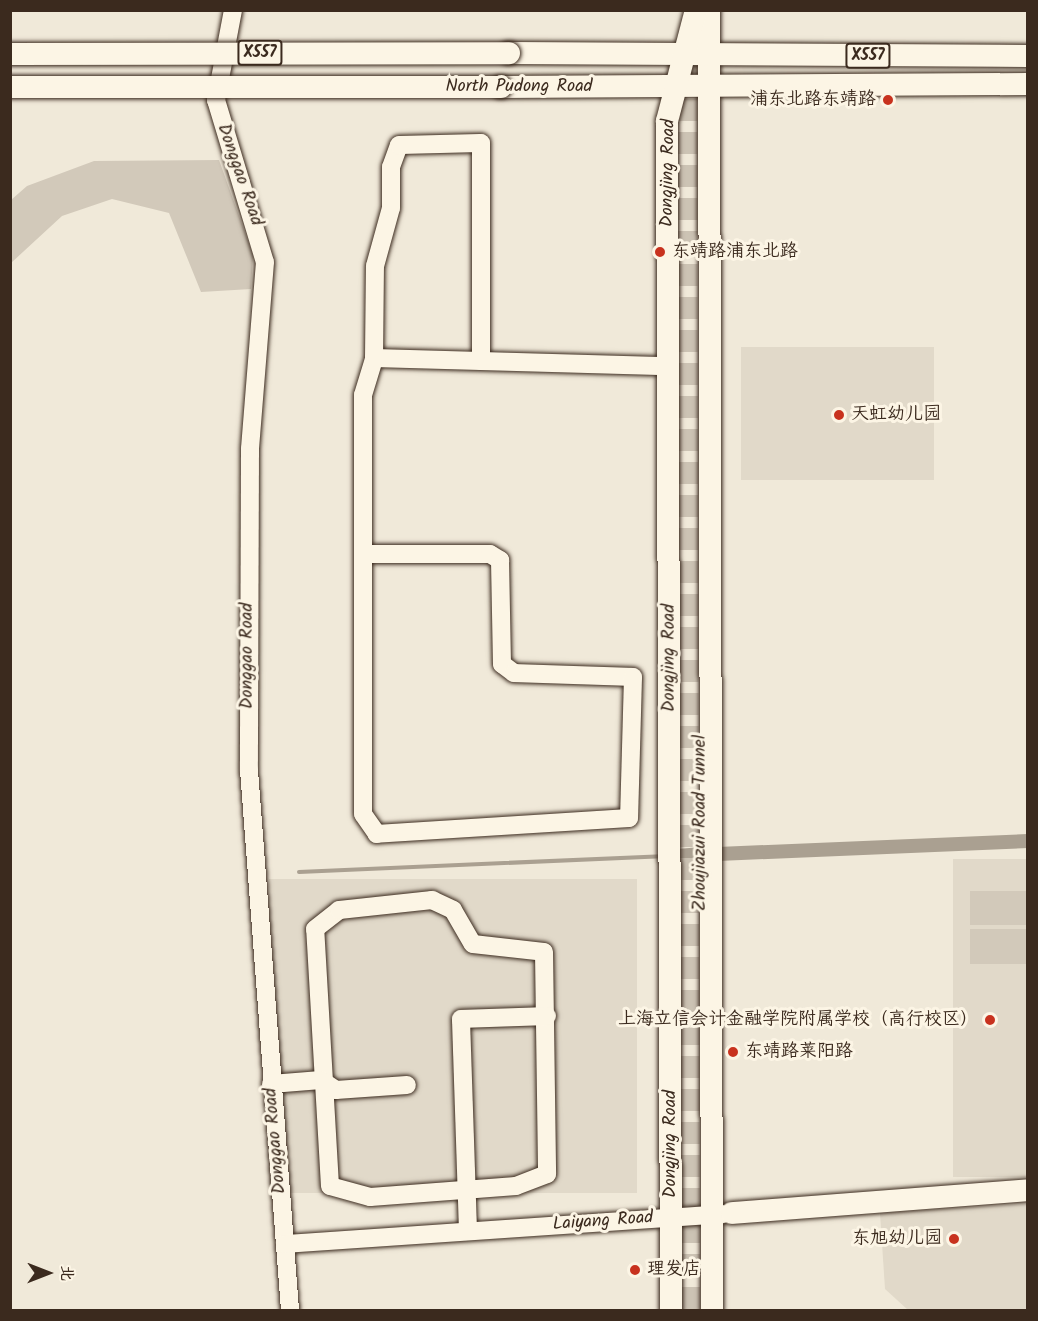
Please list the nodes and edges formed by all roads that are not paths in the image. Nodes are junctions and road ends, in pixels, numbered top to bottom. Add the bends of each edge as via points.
1 (233, 10) edge
2 (696, 10) edge
3 (709, 10) edge
4 (10, 54) edge
5 (686, 55) junction
6 (709, 56) junction
7 (1028, 56) edge
8 (1028, 84) edge
9 (10, 87) edge
10 (675, 89) junction
11 (710, 89) junction
12 (374, 358) junction
13 (481, 361) junction
14 (668, 366) junction
15 (699, 463) dead end
16 (363, 554) junction
17 (547, 1016) junction
18 (321, 1080) junction
19 (271, 1084) junction
20 (407, 1085) dead end
21 (711, 1184) junction
22 (464, 1190) junction
23 (1028, 1190) edge
24 (721, 1214) junction
25 (671, 1218) junction
26 (468, 1231) junction
27 (285, 1244) junction
28 (290, 1311) edge
29 (671, 1311) edge
30 (712, 1311) edge

1 - 19 street, Donggao Road via 216,100 265,262 250,449 247,640 254,875
2 - 5 main road, Dongjing Road
3 - 6 main road
4 - 5 main road, North Pudong Road / X557, bridge
5 - 6 main road, North Pudong Road
5 - 10 main road, Dongjing Road
6 - 7 main road, North Pudong Road / X557
6 - 11 main road
8 - 11 main road, North Pudong Road / X557
9 - 10 main road, North Pudong Road / X557, bridge
10 - 11 main road, North Pudong Road
10 - 14 main road, Dongjing Road via 667,121
11 - 21 main road
12 - 13 street
12 - 13 street via 375,266 391,208 393,153 411,143 481,143
12 - 16 street via 363,395
13 - 14 street
14 - 25 main road, Dongjing Road
15 - 21 main road, Zhoujiazui Road Tunnel via 701,874
16 - 16 street via 363,814 377,834 629,818 633,677 514,673 502,664 500,560 490,554
17 - 18 street via 544,952 473,944 453,910 432,900 339,910 315,929
17 - 22 street via 547,1174 516,1186
17 - 22 street via 461,1019
18 - 19 street
18 - 20 street via 336,1090
18 - 22 street via 330,1186 370,1197
19 - 27 street, Donggao Road
21 - 24 main road
22 - 26 street
23 - 24 main road, Laiyang Road
24 - 25 street, Laiyang Road
24 - 30 main road
25 - 26 street, Laiyang Road
25 - 29 main road, Dongjing Road
26 - 27 street, Laiyang Road
27 - 28 street, Donggao Road

